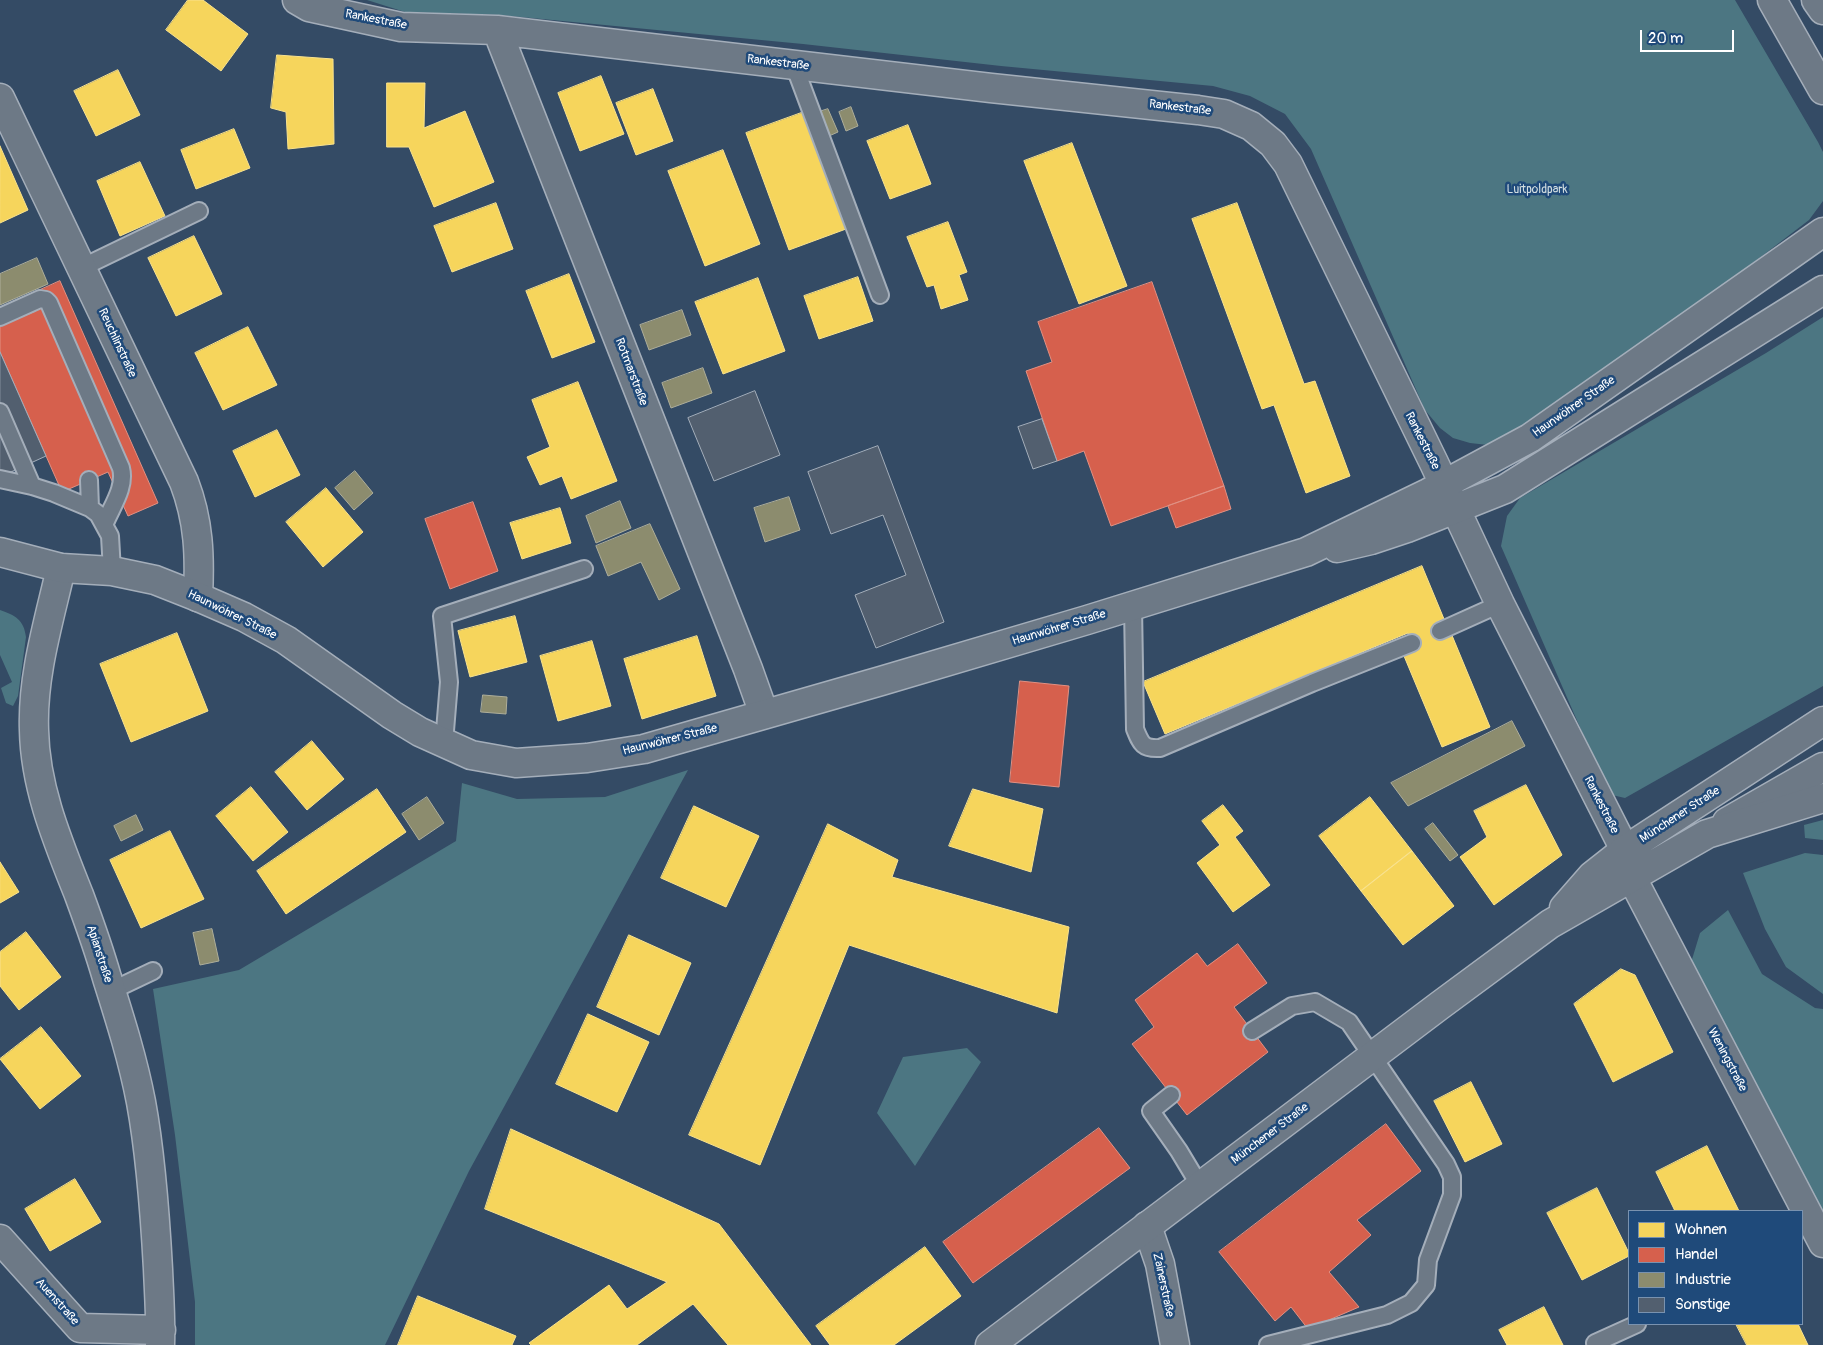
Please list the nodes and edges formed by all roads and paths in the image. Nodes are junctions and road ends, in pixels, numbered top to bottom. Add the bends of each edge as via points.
1 (297, 0) edge
2 (1772, 0) edge
3 (1816, 0) edge
4 (1823, 10) edge
5 (497, 30) junction
6 (794, 65) junction
7 (1823, 90) edge
8 (0, 98) edge
9 (199, 211) dead end
10 (1823, 232) edge
11 (81, 268) junction
12 (1823, 290) edge
13 (880, 294) dead end
14 (0, 317) edge
15 (0, 412) edge
16 (6, 439) edge
17 (0, 479) edge
18 (89, 480) dead end
19 (1444, 485) junction
20 (32, 486) junction
21 (118, 494) junction
22 (90, 508) junction
23 (1455, 509) junction
24 (105, 523) junction
25 (0, 552) edge
26 (1306, 552) junction
27 (60, 568) junction
28 (584, 569) dead end
29 (112, 571) junction
30 (198, 597) junction
31 (1500, 604) junction
32 (1133, 606) junction
33 (1440, 631) dead end
34 (1412, 643) dead end
35 (764, 714) junction
36 (1823, 722) edge
37 (444, 743) junction
38 (1823, 768) edge
39 (1823, 798) edge
40 (1706, 834) junction
41 (1625, 850) junction
42 (1632, 878) junction
43 (1550, 924) junction
44 (153, 971) dead end
45 (111, 991) junction
46 (1252, 1031) dead end
47 (1373, 1056) junction
48 (1171, 1095) dead end
49 (1200, 1186) junction
50 (1800, 1210) edge
51 (1803, 1215) edge
52 (1148, 1226) junction
53 (1814, 1237) edge
54 (0, 1239) edge
55 (1635, 1325) edge
56 (78, 1337) edge
57 (160, 1338) edge
58 (1595, 1343) dead end
59 (990, 1345) edge
60 (1175, 1345) edge
61 (1268, 1345) edge

1 - 5 street, Rankestraße via 309,6 401,27
2 - 7 street
3 - 4 street
5 - 6 street, Rankestraße
5 - 35 street, Rotmarstraße
6 - 13 lane
6 - 19 street, Rankestraße via 1198,110 1224,114 1251,126 1273,144 1288,164
8 - 11 street, Reuchlinstraße
9 - 11 lane
10 - 19 street, Haunwöhrer Straße via 1530,438
11 - 30 street, Reuchlinstraße via 193,504 200,561
12 - 23 street, Haunwöhrer Straße via 1505,489
14 - 21 lane via 40,299 49,303 121,468 123,477
15 - 16 lane
16 - 20 lane
17 - 20 lane
18 - 22 lane
19 - 23 street, Rankestraße
19 - 26 street, Haunwöhrer Straße
20 - 22 lane
21 - 22 lane
21 - 24 lane
22 - 24 lane
23 - 26 street, Haunwöhrer Straße via 1372,540
23 - 31 street, Rankestraße
24 - 29 lane via 110,536
25 - 27 street, Haunwöhrer Straße
26 - 32 street, Haunwöhrer Straße
27 - 29 street, Haunwöhrer Straße
27 - 45 street, Apianstraße via 34,698 37,766 56,835
28 - 37 lane via 442,616 449,682
29 - 30 street, Haunwöhrer Straße via 155,580
30 - 37 street, Haunwöhrer Straße via 286,640 392,715
31 - 33 lane
31 - 41 street, Rankestraße
32 - 34 lane via 1135,729 1140,742 1149,749 1160,748
32 - 35 street, Haunwöhrer Straße
35 - 37 street, Haunwöhrer Straße via 644,749 587,758 516,763 471,755
36 - 41 street, Münchener Straße
38 - 40 street, Münchener Straße
39 - 40 street
40 - 42 street, Münchener Straße
41 - 43 street, Münchener Straße via 1592,876
42 - 43 street, Münchener Straße
42 - 50 street, Weningstraße
43 - 47 street, Münchener Straße
44 - 45 lane
45 - 57 street, Apianstraße via 141,1102 157,1240
46 - 47 lane via 1292,1006 1315,1002 1349,1022
47 - 49 street, Münchener Straße
47 - 61 lane via 1452,1177 1452,1195 1428,1260 1426,1285 1411,1303 1387,1315
48 - 49 lane via 1151,1111
49 - 52 street, Münchener Straße
51 - 53 street, Weningstraße
52 - 59 street, Münchener Straße
52 - 60 street, Zainerstraße via 1160,1264
54 - 56 street, Auenstraße
55 - 58 lane
56 - 57 street, Auenstraße

